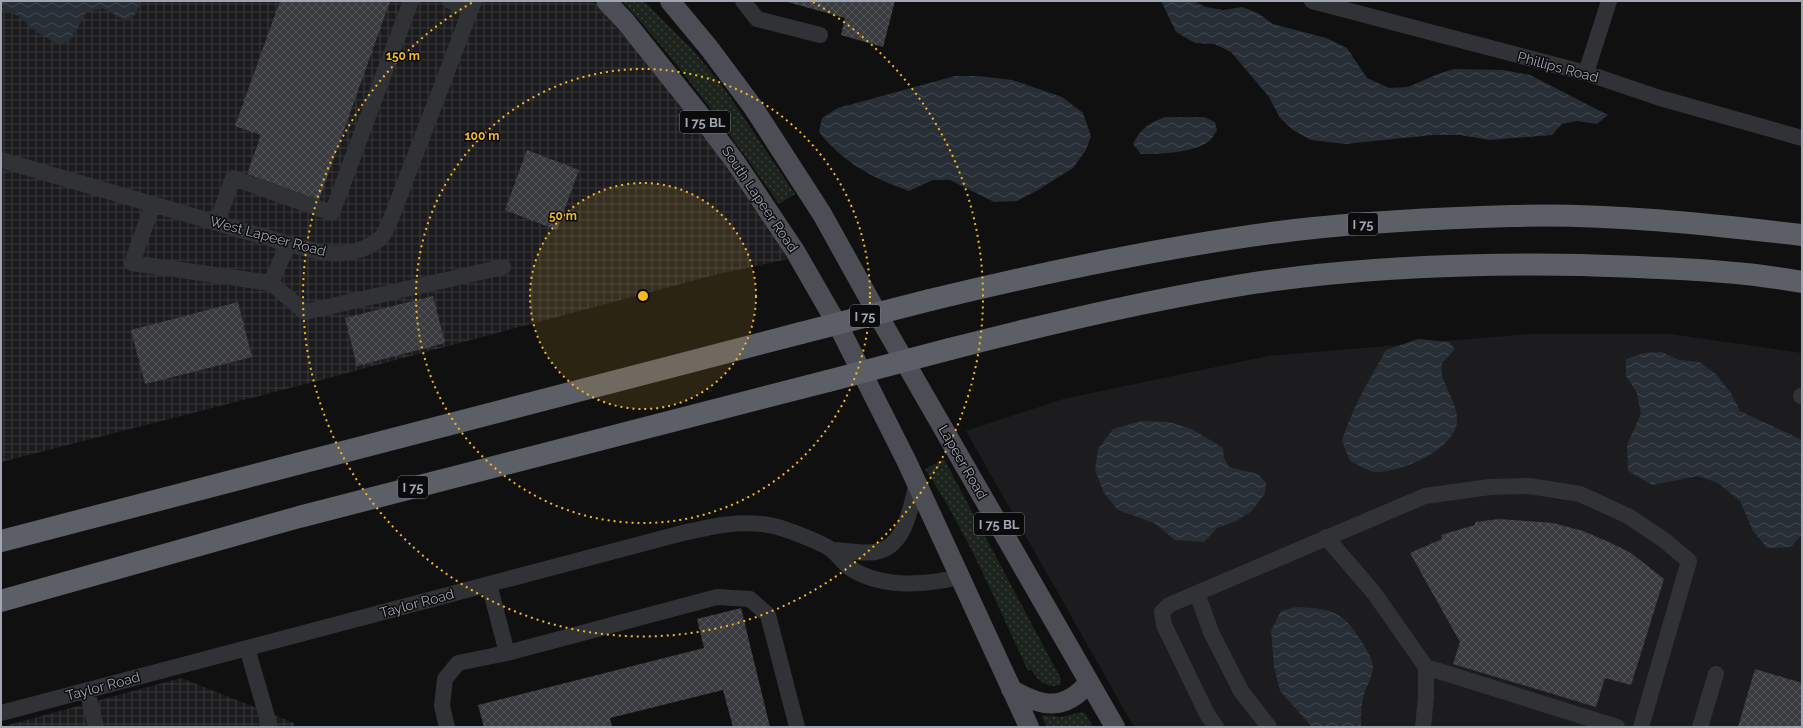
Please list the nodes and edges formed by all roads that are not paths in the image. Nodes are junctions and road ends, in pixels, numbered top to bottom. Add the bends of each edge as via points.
1 (411, 1) edge
2 (450, 1) edge
3 (606, 1) edge
4 (670, 1) edge
5 (743, 1) edge
6 (1312, 1) edge
7 (1609, 1) edge
8 (472, 5) edge
9 (820, 35) dead end
10 (1586, 73) junction
11 (1802, 138) edge
12 (1, 160) edge
13 (153, 204) junction
14 (217, 222) junction
15 (1802, 235) edge
16 (288, 244) junction
17 (503, 267) dead end
18 (1802, 282) edge
19 (271, 283) junction
20 (917, 483) junction
21 (1326, 537) junction
22 (1, 541) edge
23 (832, 550) junction
24 (960, 577) junction
25 (489, 584) junction
26 (1197, 593) junction
27 (1, 600) edge
28 (247, 648) junction
29 (506, 653) junction
30 (1426, 667) junction
31 (1716, 674) dead end
32 (1089, 682) junction
33 (1011, 689) junction
34 (88, 690) junction
35 (1, 713) edge
36 (1426, 726) edge
37 (96, 727) edge
38 (270, 727) edge
39 (447, 727) edge
40 (797, 727) edge
41 (1029, 727) edge
42 (1115, 727) edge
43 (1216, 727) edge
44 (1269, 727) edge
45 (1617, 727) edge
46 (1641, 727) edge
47 (1700, 727) edge

1 - 14 street via 332,213 233,178
2 - 8 street
3 - 20 main road, South Lapeer Road / I 75 BL via 670,77 736,164 795,251 841,331
4 - 32 main road, Lapeer Road / I 75 BL via 731,78 822,214
5 - 9 street via 757,18
6 - 10 street, Phillips Road
7 - 10 street
8 - 16 street, West Lapeer Road via 383,235 371,245 343,255
10 - 11 street, Phillips Road via 1660,98
12 - 13 street, West Lapeer Road
13 - 14 street, West Lapeer Road
13 - 19 street via 132,263
14 - 16 street, West Lapeer Road
15 - 22 highway, I 75, bridge via 1608,218 1512,216 1294,230 1189,246 1043,273 930,300
16 - 19 street
17 - 19 street via 305,312
18 - 27 highway, I 75, bridge via 1747,274 1638,266 1517,264 1331,273 1134,305 1050,323 299,517
20 - 23 street, Taylor Road via 907,522 903,532 893,543 874,552
20 - 24 main road, I 75 BL
21 - 26 street
21 - 30 street via 1374,593
21 - 46 street via 1425,496 1490,487 1529,486 1580,494 1628,516 1664,540 1689,561
23 - 24 street, Taylor Road via 850,567 864,575 887,581 918,584
23 - 25 street, Taylor Road via 774,526 734,523 682,533
24 - 33 main road, I 75 BL
25 - 28 street, Taylor Road
25 - 29 street
26 - 43 street via 1169,605 1162,612 1164,625 1207,714
26 - 44 street via 1211,632 1241,690
28 - 34 street, Taylor Road
28 - 38 street
29 - 39 street via 458,663 445,679 442,706
29 - 40 street via 717,597 750,599 768,615
30 - 36 street
30 - 45 street
31 - 47 street
32 - 33 main road via 1082,691 1063,703 1038,702
32 - 42 main road, Lapeer Road / I 75 BL
33 - 41 main road, I 75 BL
34 - 35 street, Taylor Road
34 - 37 street

